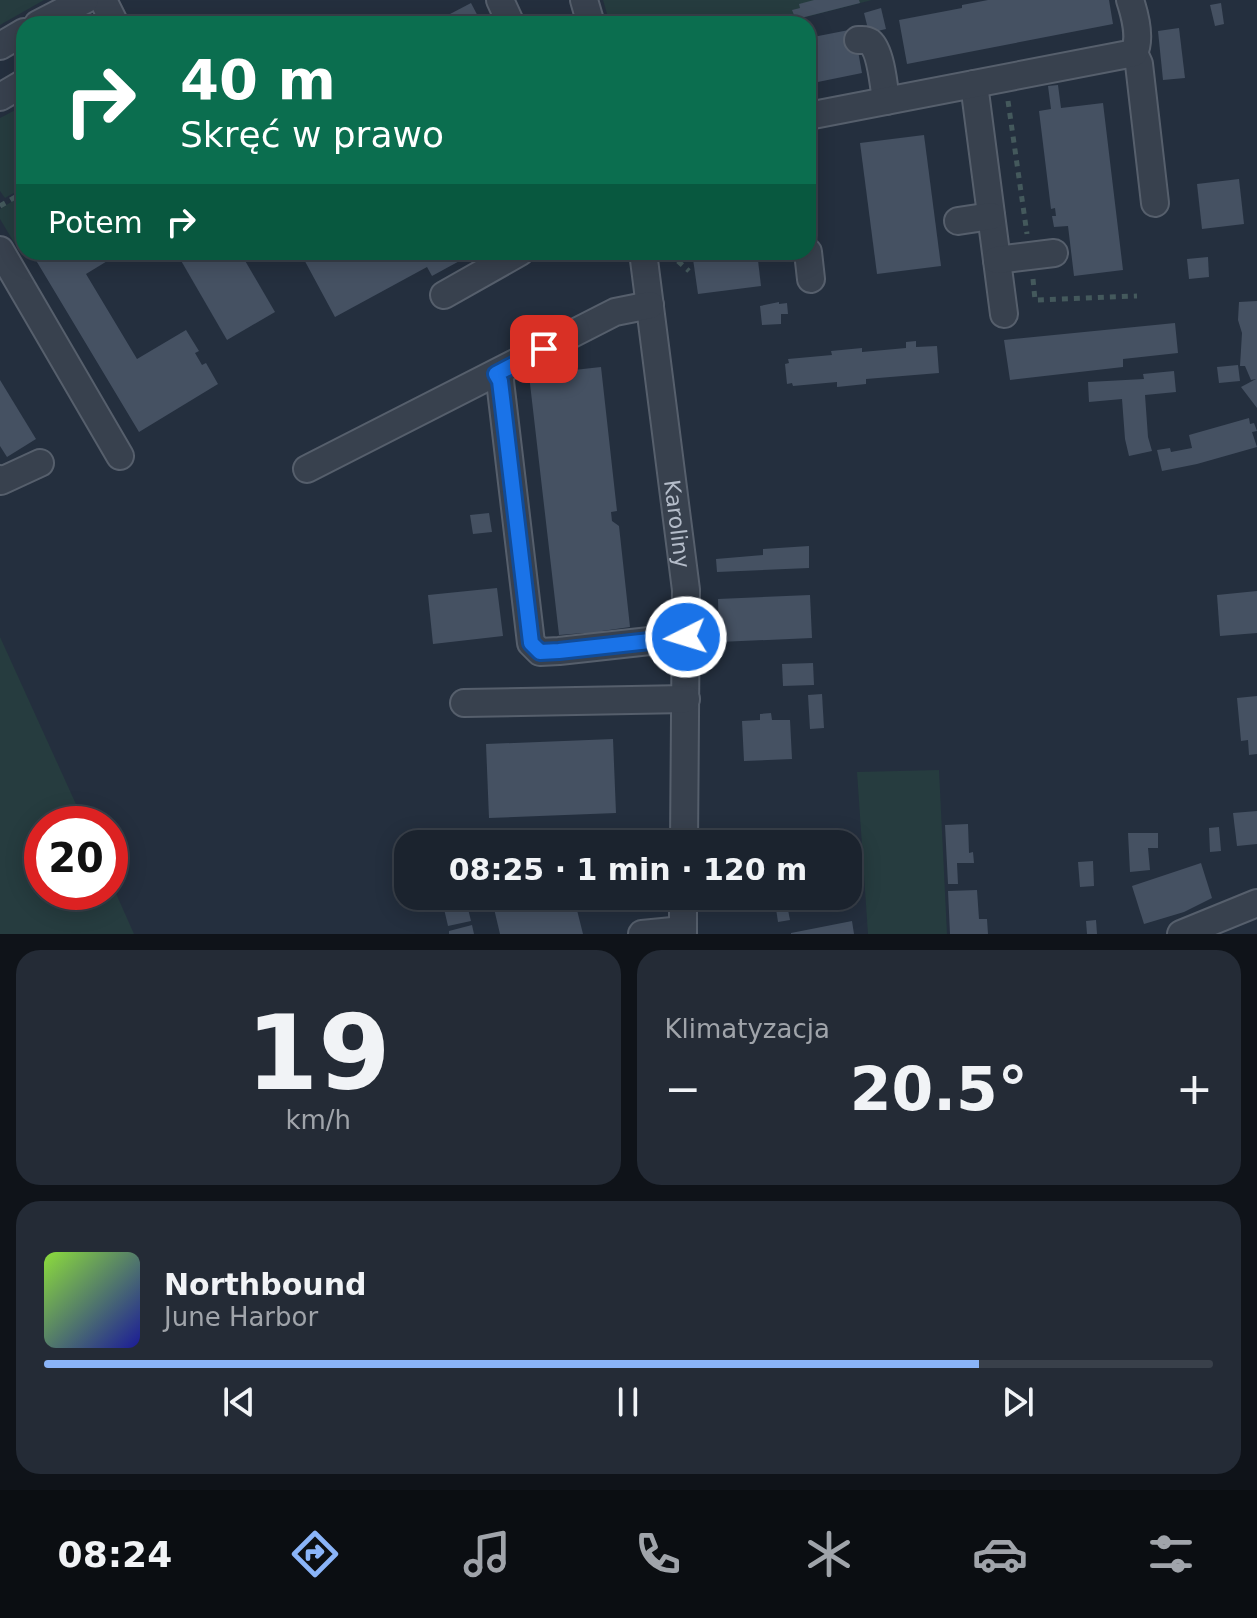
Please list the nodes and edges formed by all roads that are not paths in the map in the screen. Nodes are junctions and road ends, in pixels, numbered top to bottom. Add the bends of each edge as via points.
1 (85, 0) edge
2 (1130, 0) edge
3 (54, 16) edge
4 (858, 40) dead end
5 (1134, 53) junction
6 (974, 84) junction
7 (886, 101) junction
8 (816, 114) edge
9 (1155, 203) dead end
10 (991, 216) junction
11 (958, 221) dead end
12 (0, 250) edge
13 (1042, 255) road end
14 (506, 260) edge
15 (644, 260) edge
16 (809, 260) edge
17 (997, 260) junction
18 (811, 279) dead end
19 (444, 295) dead end
20 (650, 305) junction
21 (1004, 314) dead end
22 (496, 374) junction
23 (120, 456) dead end
24 (40, 463) dead end
25 (307, 469) dead end
26 (1, 480) edge
27 (686, 637) junction
28 (686, 699) junction
29 (464, 703) dead end
30 (684, 830) edge
31 (1257, 903) edge
32 (683, 910) edge
33 (683, 932) edge
34 (642, 934) edge
35 (1181, 934) edge

1 - 3 street
2 - 5 street
4 - 7 street via 870,42 877,53
5 - 6 street
5 - 9 street
6 - 7 street
6 - 10 street
7 - 8 street
10 - 11 street
10 - 17 street
12 - 23 street
13 - 17 street
14 - 19 street
15 - 20 street, Karoliny
16 - 18 street
17 - 21 street
20 - 22 street via 615,312
20 - 27 street, Karoliny via 686,590
22 - 25 street
22 - 27 street via 531,643 540,652
24 - 26 street
27 - 28 street, Karoliny
28 - 29 street
28 - 30 street, Karoliny
31 - 35 street
32 - 33 street
33 - 34 street

